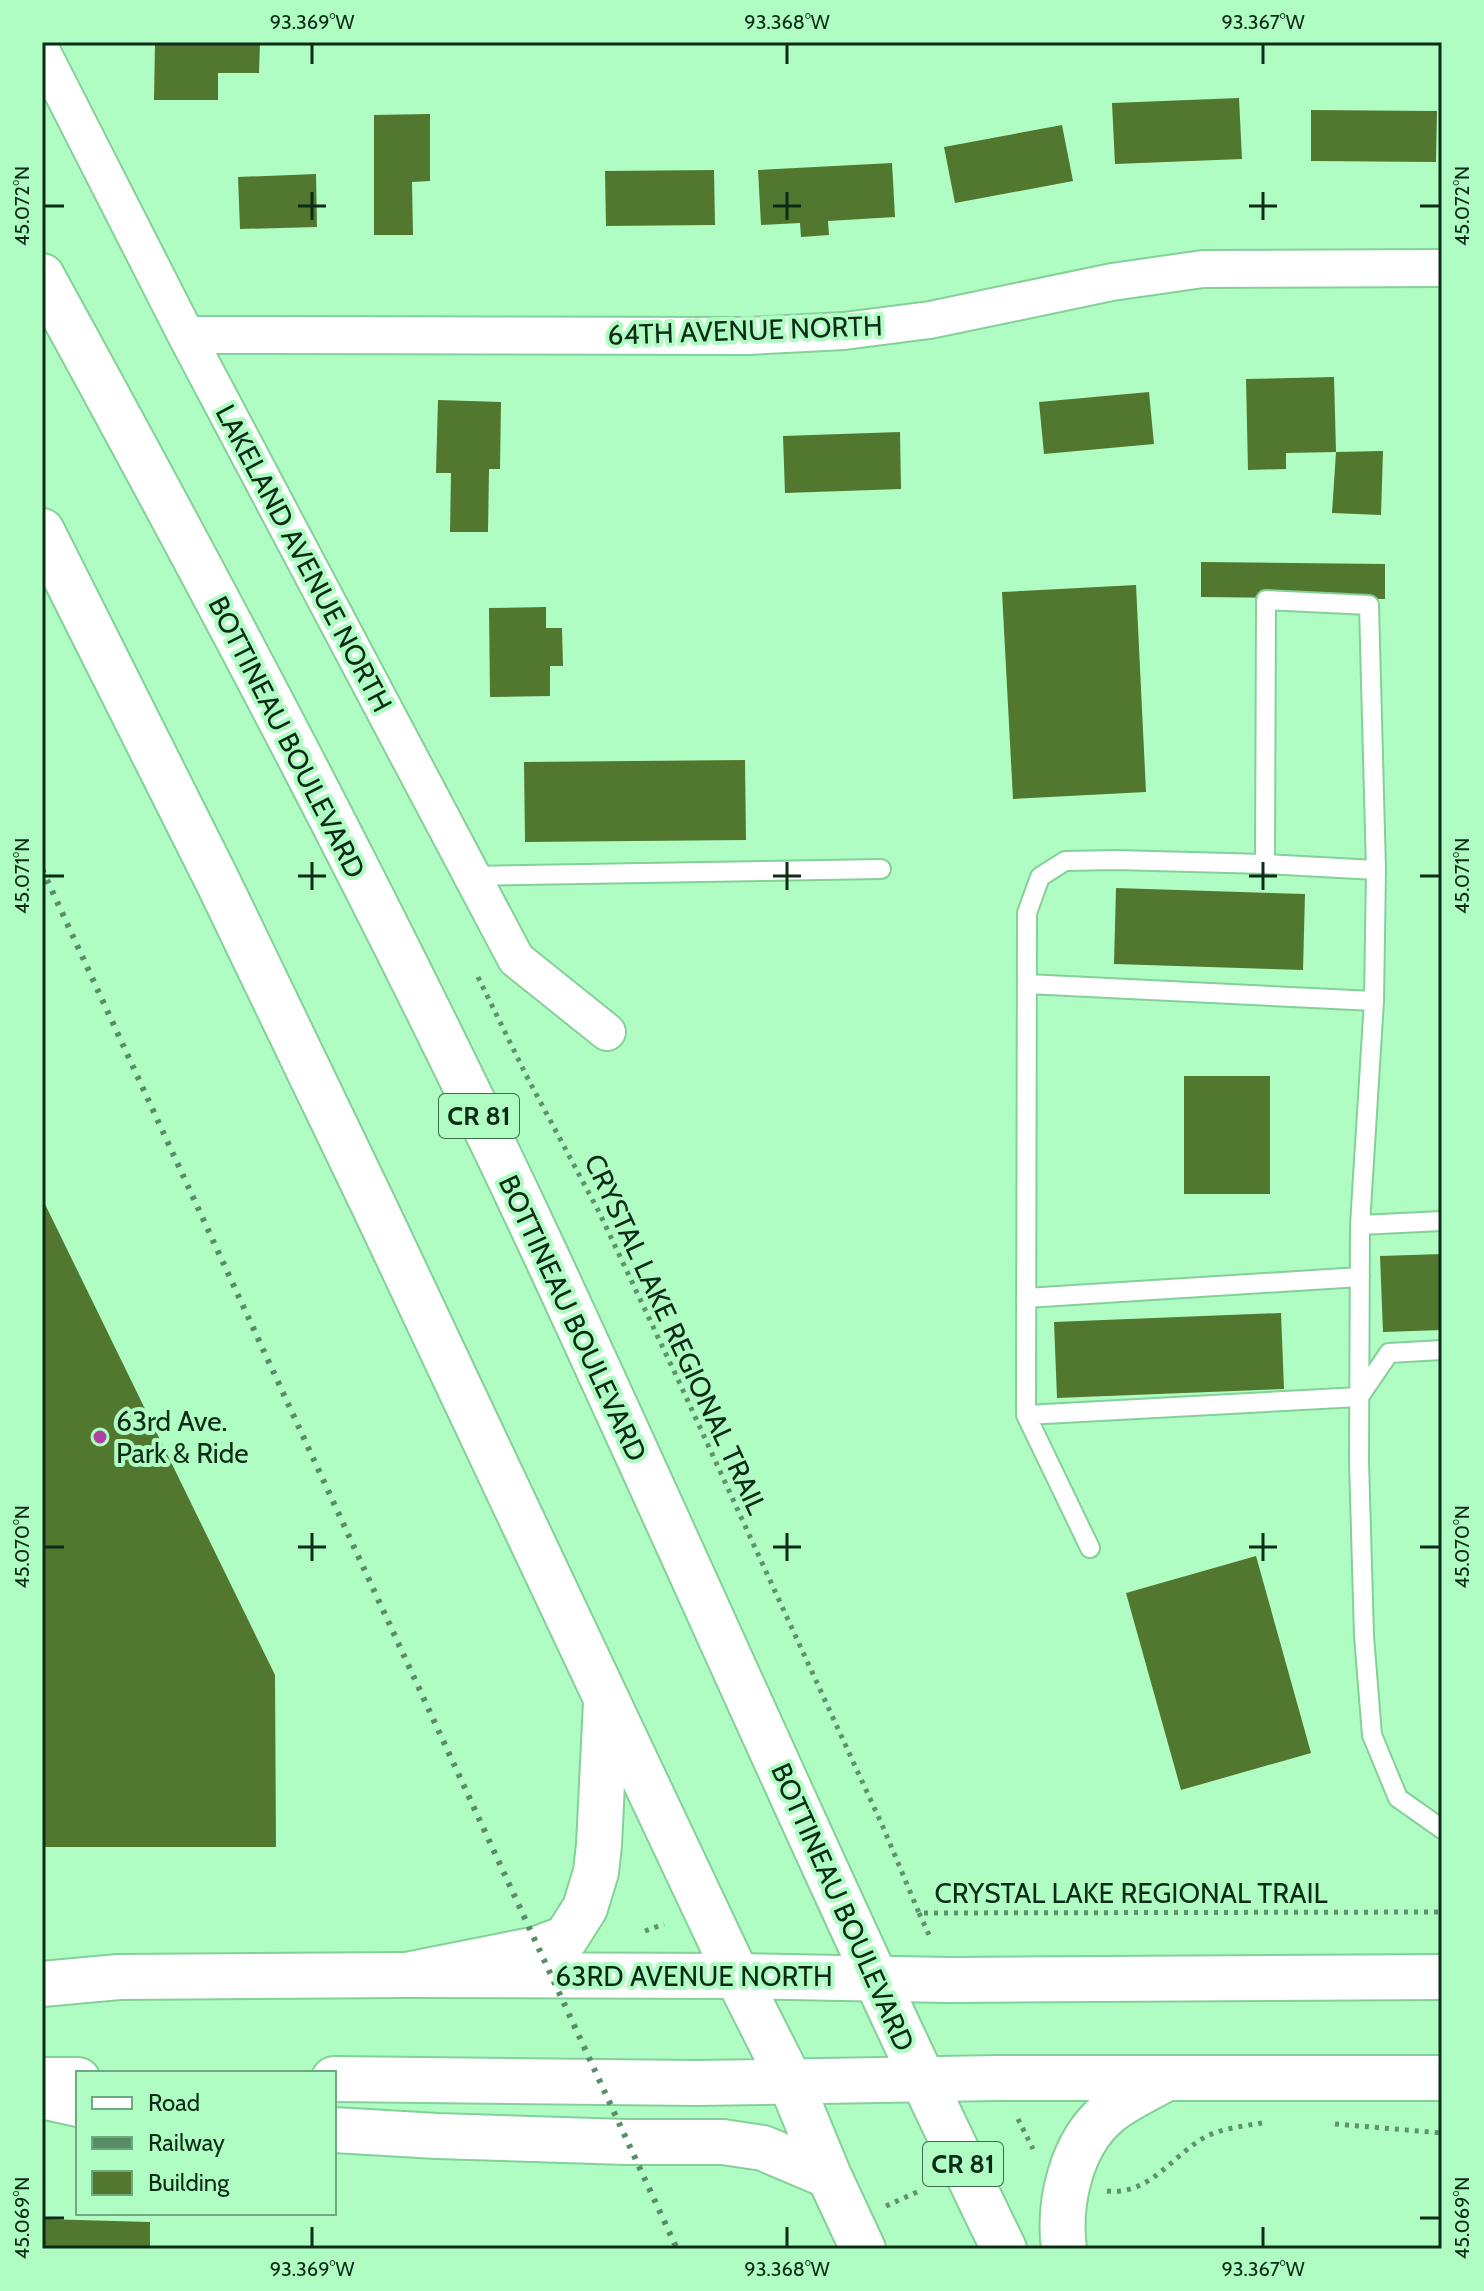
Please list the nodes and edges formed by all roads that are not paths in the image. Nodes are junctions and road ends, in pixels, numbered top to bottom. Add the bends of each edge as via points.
1 (42, 52) edge
2 (1442, 268) edge
3 (42, 276) edge
4 (186, 335) junction
5 (42, 531) edge
6 (1265, 864) junction
7 (881, 869) dead end
8 (1376, 870) junction
9 (471, 876) junction
10 (1027, 984) junction
11 (1374, 1001) junction
12 (607, 1032) dead end
13 (1442, 1221) edge
14 (1360, 1225) junction
15 (1360, 1277) junction
16 (1026, 1298) junction
17 (1442, 1350) edge
18 (1359, 1397) junction
19 (1026, 1415) junction
20 (1090, 1548) dead end
21 (606, 1699) junction
22 (1442, 1829) edge
23 (406, 1975) junction
24 (737, 1976) junction
25 (876, 1977) junction
26 (1442, 1977) edge
27 (42, 1984) edge
28 (1167, 2078) junction
29 (1442, 2078) edge
30 (336, 2079) edge
31 (921, 2079) junction
32 (42, 2080) edge
33 (76, 2080) edge
34 (790, 2081) junction
35 (42, 2096) edge
36 (76, 2104) edge
37 (336, 2130) edge
38 (829, 2176) junction
39 (863, 2249) edge
40 (1004, 2249) edge
41 (1064, 2249) edge

1 - 4 street, LAKELAND AVENUE NORTH
2 - 4 street, 64TH AVENUE NORTH via 1203,269 844,331
3 - 25 main road, BOTTINEAU BOULEVARD / CR 81 via 441,1036
4 - 9 street, LAKELAND AVENUE NORTH
5 - 21 main road via 225,896
6 - 8 lane
6 - 8 lane via 1266,600 1369,605
6 - 10 lane via 1065,861 1040,877 1027,913
7 - 9 lane
8 - 11 lane
9 - 12 street, LAKELAND AVENUE NORTH via 516,959
10 - 11 lane
10 - 16 lane
11 - 14 lane
13 - 14 lane
14 - 15 lane
15 - 16 lane
15 - 18 lane
16 - 19 lane
17 - 18 lane via 1389,1353
18 - 19 lane
18 - 22 lane via 1364,1636 1372,1735 1398,1798
19 - 20 lane
21 - 23 main road via 596,1872 585,1908 566,1938 537,1949
21 - 24 main road
23 - 24 main road, 63RD AVENUE NORTH
23 - 27 main road, 63RD AVENUE NORTH via 119,1977
24 - 25 main road, 63RD AVENUE NORTH
24 - 34 main road
25 - 26 main road, 63RD AVENUE NORTH
25 - 31 main road, BOTTINEAU BOULEVARD / CR 81
28 - 29 main road
28 - 31 main road
28 - 41 main road via 1108,2113 1090,2134 1068,2183
30 - 34 main road
31 - 34 main road
31 - 40 main road, BOTTINEAU BOULEVARD / CR 81
32 - 33 main road
34 - 38 main road
35 - 36 main road
37 - 38 main road via 723,2142 763,2148
38 - 39 main road

